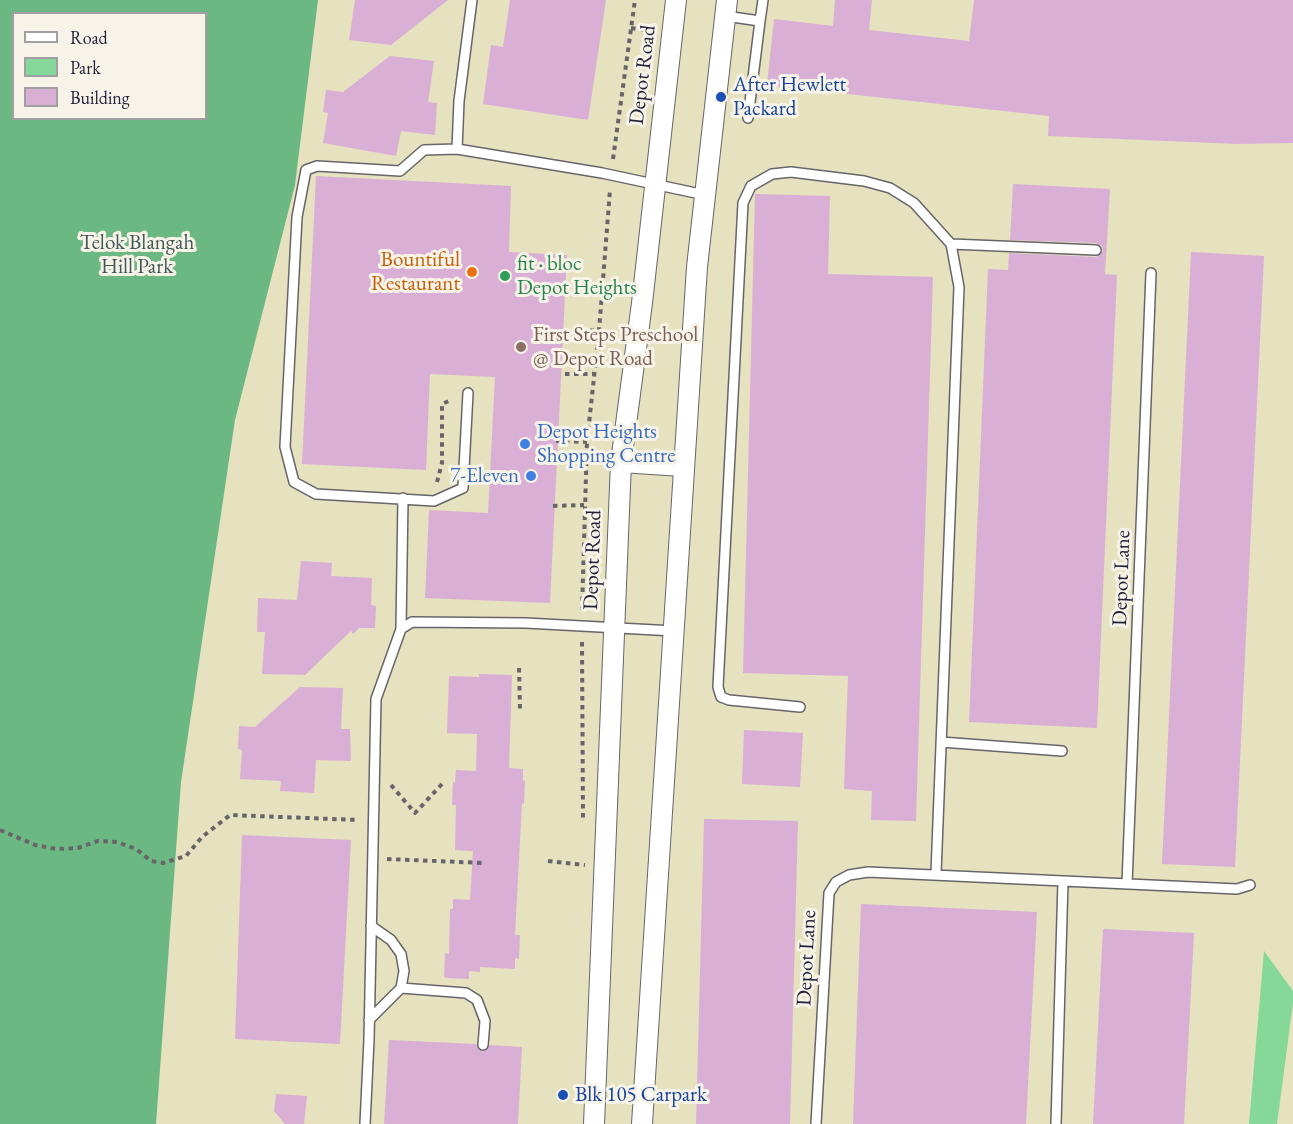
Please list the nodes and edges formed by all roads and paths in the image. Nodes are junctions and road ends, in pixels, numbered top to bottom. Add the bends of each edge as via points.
1 (472, 0) edge
2 (635, 0) edge
3 (676, 0) edge
4 (763, 0) edge
5 (726, 8) edge
6 (760, 21) junction
7 (748, 118) dead end
8 (457, 149) junction
9 (611, 175) junction
10 (654, 183) junction
11 (705, 195) junction
12 (951, 244) junction
13 (1096, 250) dead end
14 (1151, 273) dead end
15 (581, 330) dead end
16 (599, 331) junction
17 (565, 374) dead end
18 (594, 374) junction
19 (468, 393) joint
20 (556, 441) dead end
21 (587, 442) junction
22 (621, 462) junction
23 (682, 466) junction
24 (403, 498) junction
25 (423, 500) junction
26 (584, 505) junction
27 (553, 506) dead end
28 (582, 626) junction
29 (401, 628) junction
30 (614, 628) junction
31 (674, 631) junction
32 (519, 668) dead end
33 (800, 706) dead end
34 (520, 709) dead end
35 (941, 742) junction
36 (1062, 751) dead end
37 (389, 783) dead end
38 (442, 784) dead end
39 (372, 821) junction
40 (0, 830) edge
41 (383, 859) dead end
42 (548, 861) dead end
43 (483, 863) dead end
44 (576, 864) dead end
45 (936, 873) junction
46 (1063, 880) junction
47 (1127, 884) junction
48 (1250, 885) dead end
49 (371, 926) junction
50 (401, 988) junction
51 (369, 1020) junction
52 (483, 1045) dead end
53 (365, 1124) edge
54 (594, 1124) edge
55 (642, 1124) edge
56 (816, 1124) edge
57 (1056, 1124) edge

1 - 8 lane
2 - 9 path
3 - 10 street, Depot Road
4 - 6 lane
5 - 6 lane
5 - 11 street
6 - 7 lane
8 - 9 lane
8 - 24 lane via 424,150 391,176 317,166 306,170 297,217 285,447 294,482 316,494
9 - 10 lane
9 - 16 path
10 - 11 lane
10 - 22 street, Depot Road
11 - 23 street
12 - 13 lane
12 - 33 lane via 914,203 890,188 864,181 791,172 772,174 751,186 743,203 718,693 729,700
12 - 35 lane via 959,287
14 - 47 lane, Depot Lane
15 - 16 path
16 - 18 path
17 - 18 path
18 - 21 path
19 - 25 path via 442,404 442,463 435,493
19 - 25 lane via 463,488 434,501
20 - 21 path
21 - 26 path
22 - 23 street
22 - 30 street, Depot Road
23 - 31 street
24 - 25 lane
24 - 29 lane
26 - 27 path
26 - 28 path
28 - 29 lane via 412,622
28 - 30 lane
29 - 39 lane via 376,699
30 - 31 lane
30 - 54 street, Depot Road
31 - 55 street
32 - 34 path
35 - 36 lane
35 - 45 lane
37 - 38 path via 415,813
39 - 40 path via 230,815 186,856 163,863 151,861 136,849 117,842 98,841 78,848 56,849
39 - 49 lane
41 - 43 path
42 - 44 path
45 - 46 lane, Depot Lane
45 - 56 lane, Depot Lane via 849,875 836,882 828,893
46 - 47 lane, Depot Lane
46 - 57 lane
47 - 48 lane, Depot Lane via 1237,889
49 - 50 lane via 391,940 401,954
49 - 51 lane
50 - 51 lane
50 - 52 lane via 466,993 477,1000 484,1021
51 - 53 lane

